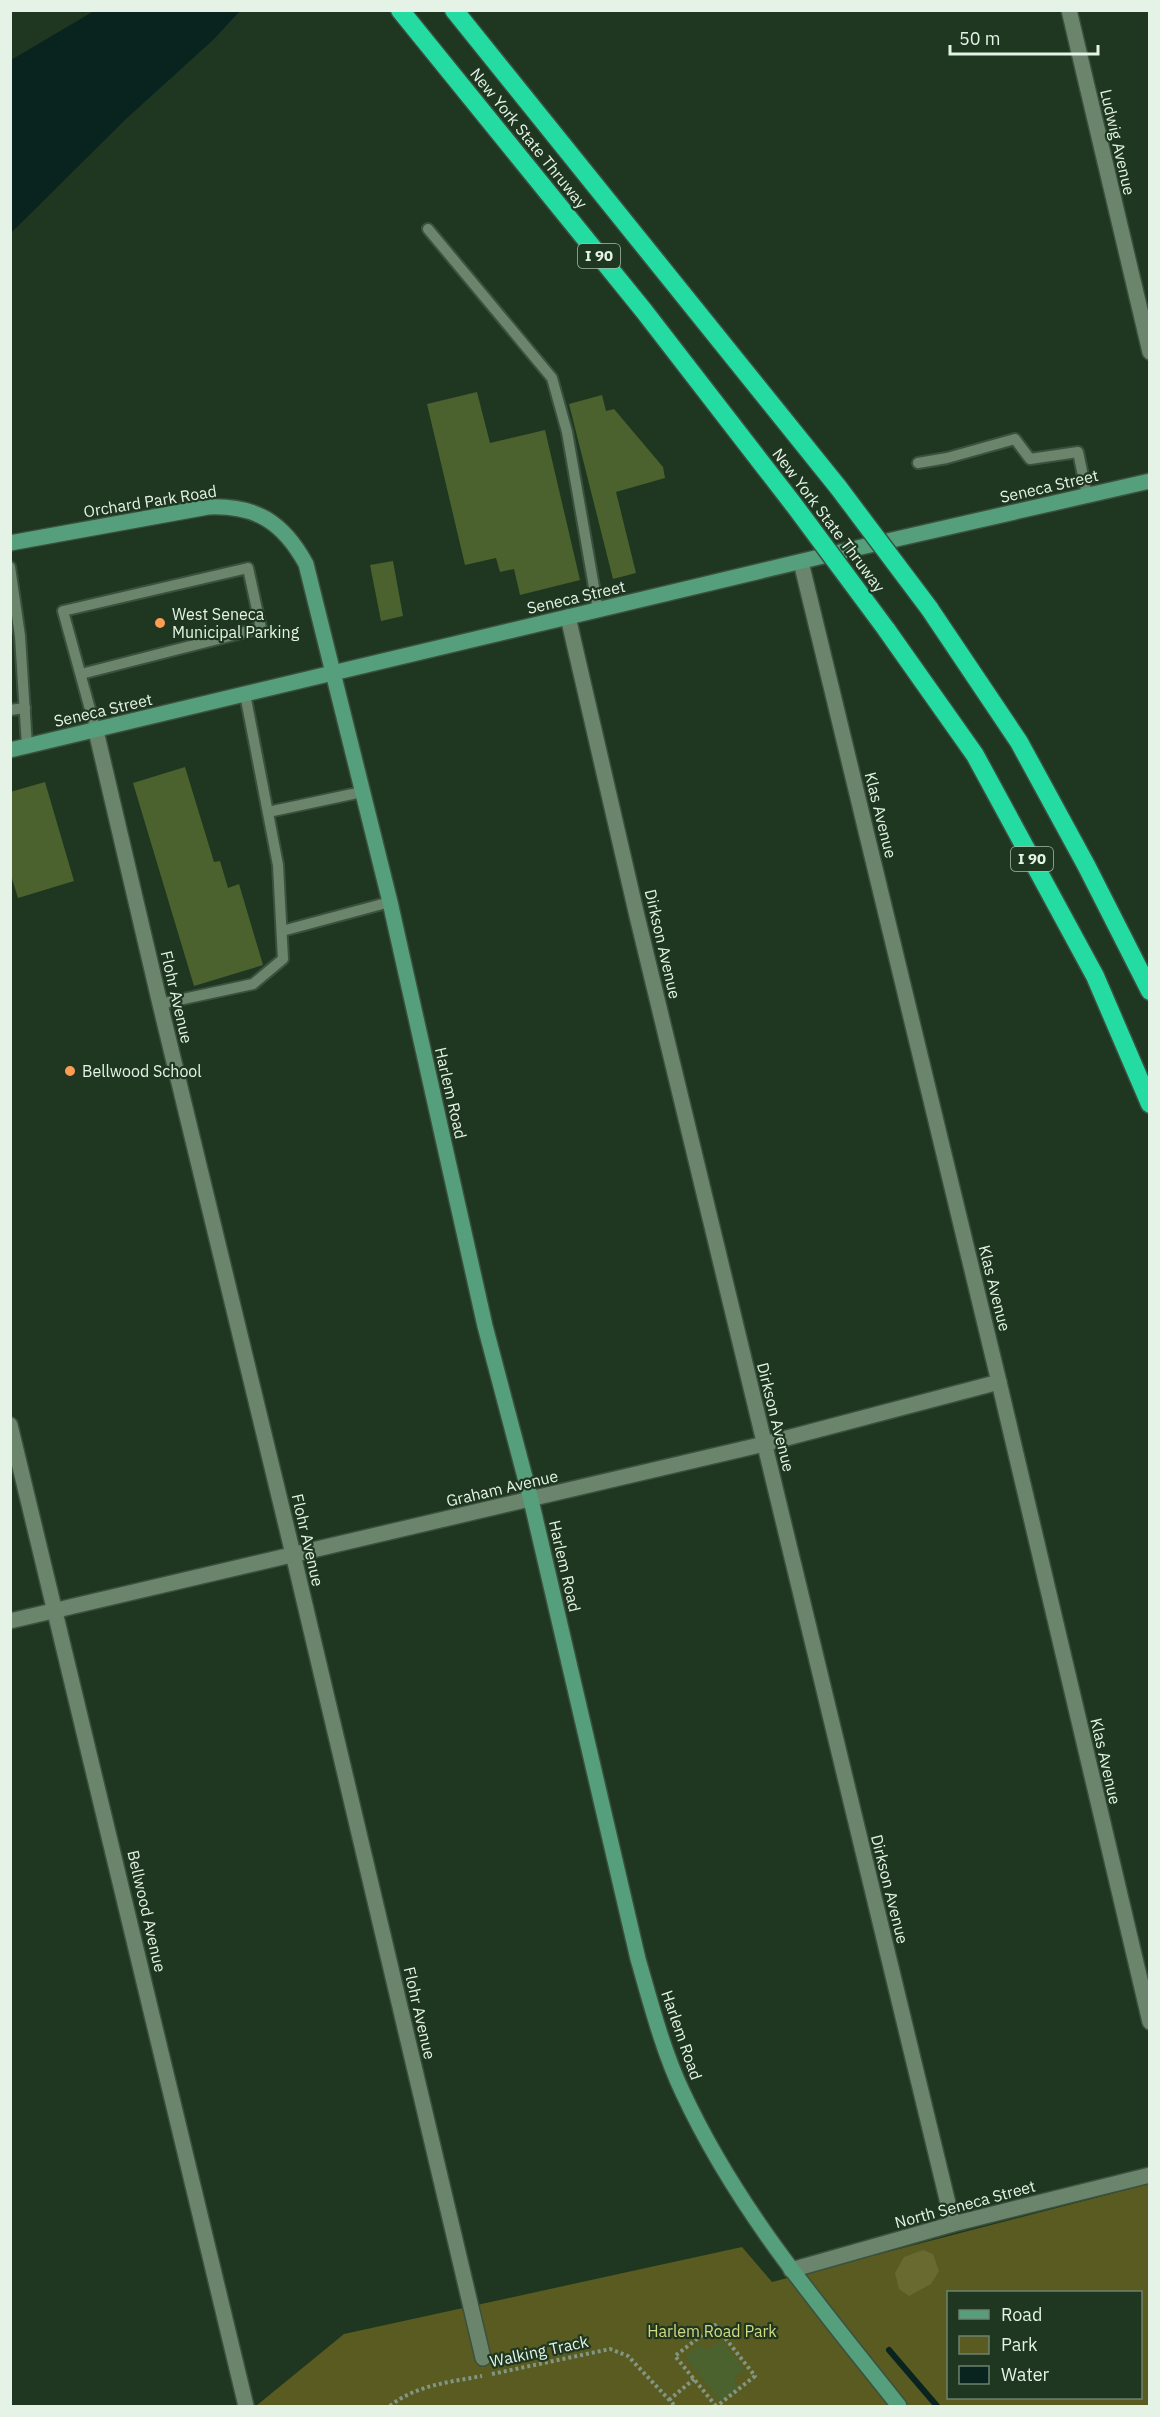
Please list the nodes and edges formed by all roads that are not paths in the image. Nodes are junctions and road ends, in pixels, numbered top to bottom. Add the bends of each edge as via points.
1 (400, 10) edge
2 (454, 10) edge
3 (1069, 10) edge
4 (428, 229) dead end
5 (1149, 352) edge
6 (918, 463) dead end
7 (1149, 481) edge
8 (1087, 495) junction
9 (10, 543) edge
10 (880, 543) junction
11 (801, 562) junction
12 (10, 567) edge
13 (598, 610) junction
14 (568, 617) junction
15 (333, 672) junction
16 (81, 674) junction
17 (245, 694) junction
18 (25, 708) junction
19 (10, 710) edge
20 (96, 731) junction
21 (27, 746) junction
22 (10, 750) edge
23 (362, 792) junction
24 (268, 812) junction
25 (390, 902) junction
26 (282, 931) junction
27 (1149, 991) edge
28 (160, 1004) junction
29 (1149, 1104) edge
30 (999, 1382) junction
31 (10, 1425) edge
32 (764, 1444) junction
33 (531, 1500) junction
34 (294, 1554) junction
35 (56, 1610) junction
36 (10, 1621) edge
37 (1149, 2022) edge
38 (1149, 2175) edge
39 (952, 2224) junction
40 (791, 2270) junction
41 (483, 2358) dead end
42 (246, 2406) edge
43 (899, 2406) edge

1 - 29 highway, New York State Thruway / I 90, bridge via 644,311 794,505 975,755 1095,976
2 - 10 highway, New York State Thruway / I 90, bridge
3 - 5 street, Ludwig Avenue
4 - 13 lane via 552,378 567,432
6 - 8 lane via 1015,439 1030,459 1078,452
7 - 8 main road, Seneca Street
8 - 10 main road, Seneca Street
9 - 15 main road, Orchard Park Road via 208,507 246,509 281,529 306,564
10 - 11 main road, Seneca Street
10 - 27 highway, New York State Thruway / I 90, bridge via 1019,742
11 - 13 main road, Seneca Street
11 - 30 street, Klas Avenue
12 - 18 lane
13 - 14 main road, Seneca Street
14 - 15 main road, Seneca Street
14 - 32 street, Dirkson Avenue
15 - 17 main road, Seneca Street
15 - 23 main road, Harlem Road
16 - 16 lane via 63,611 248,568 261,628
16 - 20 lane
17 - 20 main road, Seneca Street
17 - 24 lane
18 - 19 lane
18 - 21 lane
20 - 21 main road, Seneca Street
20 - 28 street, Flohr Avenue
21 - 22 main road, Seneca Street
23 - 24 lane
23 - 25 main road, Harlem Road
24 - 26 lane via 278,865
25 - 26 lane
25 - 33 main road, Harlem Road via 485,1326
26 - 28 lane via 283,959 253,984
28 - 34 street, Flohr Avenue
30 - 32 street, Graham Avenue
30 - 37 street, Klas Avenue
31 - 35 street, Bellwood Avenue
32 - 33 street, Graham Avenue
32 - 39 street, Dirkson Avenue
33 - 34 street, Graham Avenue
33 - 40 main road, Harlem Road via 638,1959 657,2023 681,2090 705,2137 749,2212
34 - 35 street, Graham Avenue
34 - 41 street, Flohr Avenue
35 - 36 street, Graham Avenue
35 - 42 street, Bellwood Avenue
38 - 39 street, North Seneca Street
39 - 40 street, North Seneca Street
40 - 43 main road, Harlem Road

